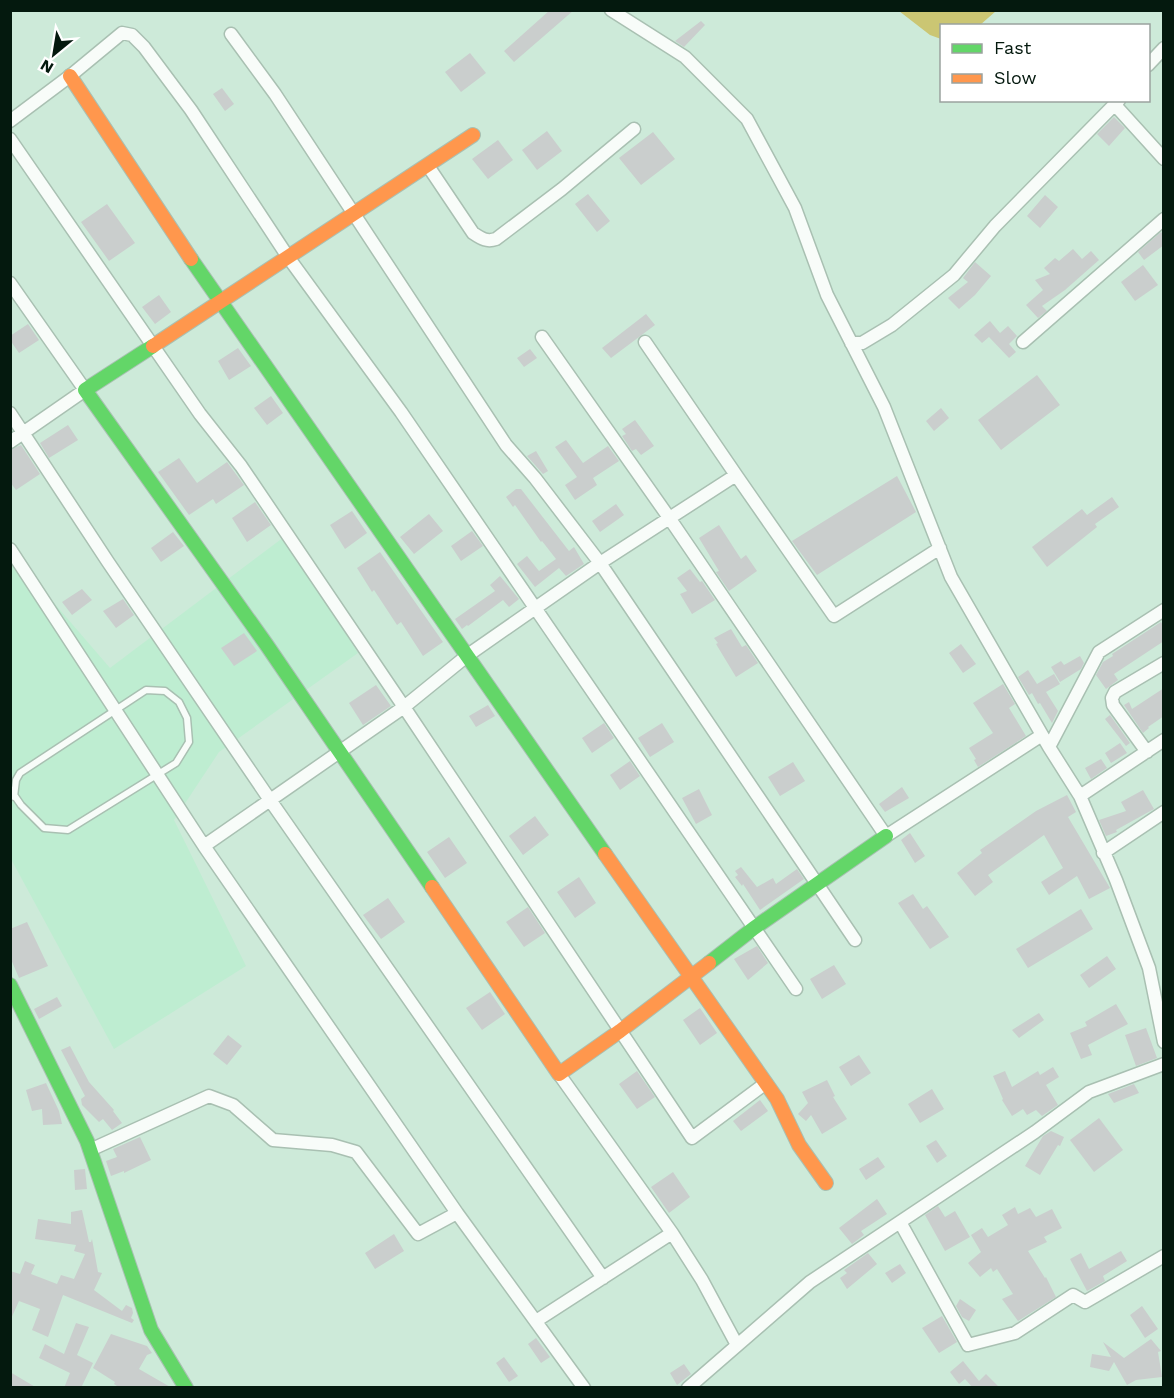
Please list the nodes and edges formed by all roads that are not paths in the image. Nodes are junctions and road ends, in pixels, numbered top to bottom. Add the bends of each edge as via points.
1 (611, 10) edge
2 (231, 34) dead end
3 (1164, 48) edge
4 (1150, 64) edge
5 (70, 76) junction
6 (1117, 103) edge
7 (10, 121) edge
8 (634, 129) dead end
9 (473, 135) dead end
10 (10, 140) edge
11 (1164, 159) edge
12 (428, 166) junction
13 (353, 213) junction
14 (1164, 219) edge
15 (288, 257) junction
16 (10, 283) edge
17 (220, 303) junction
18 (542, 337) dead end
19 (645, 342) dead end
20 (1023, 342) dead end
21 (851, 343) junction
22 (154, 344) junction
23 (85, 390) junction
24 (10, 413) edge
25 (24, 433) junction
26 (10, 442) edge
27 (736, 475) junction
28 (670, 519) junction
29 (940, 548) junction
30 (10, 549) edge
31 (600, 563) junction
32 (535, 609) junction
33 (1164, 610) edge
34 (468, 655) junction
35 (1164, 663) edge
36 (404, 707) junction
37 (1042, 735) junction
38 (1164, 740) edge
39 (1049, 747) junction
40 (340, 750) junction
41 (1147, 752) junction
42 (10, 789) edge
43 (14, 796) junction
44 (1080, 796) junction
45 (270, 800) junction
46 (1164, 812) edge
47 (886, 836) junction
48 (204, 846) junction
49 (1103, 853) junction
50 (817, 884) junction
51 (754, 928) junction
52 (855, 940) dead end
53 (692, 976) junction
54 (10, 985) edge
55 (796, 989) dead end
56 (620, 1031) junction
57 (1164, 1042) edge
58 (1164, 1064) edge
59 (559, 1074) junction
60 (766, 1083) junction
61 (90, 1150) junction
62 (826, 1183) dead end
63 (457, 1213) junction
64 (900, 1222) junction
65 (672, 1233) junction
66 (1164, 1256) edge
67 (603, 1278) junction
68 (536, 1321) junction
69 (737, 1345) junction
70 (186, 1388) edge
71 (585, 1388) edge
72 (688, 1388) edge

1 - 21 street via 685,57 747,119 795,208 827,295
2 - 13 street
3 - 4 street
5 - 7 street
5 - 15 street via 122,33 132,35 191,110
5 - 17 street
6 - 11 street
6 - 21 street via 995,226 954,275 892,325 862,344
8 - 12 street via 562,189 490,241 474,233
9 - 12 street
10 - 22 street
12 - 13 street
13 - 15 street
13 - 31 street via 506,445
14 - 20 street
15 - 17 street
15 - 32 street
16 - 23 street
17 - 22 street
17 - 34 street
18 - 28 street
19 - 27 street
21 - 29 street via 884,407
22 - 23 street
22 - 36 street
23 - 25 street
23 - 40 street
24 - 25 street
25 - 26 street
25 - 45 street
27 - 28 street
27 - 29 street via 834,616
28 - 31 street
28 - 47 street
29 - 37 street via 951,577
30 - 48 street
31 - 32 street
31 - 50 street
32 - 34 street
32 - 51 street
33 - 39 street via 1100,652
34 - 36 street
34 - 53 street
35 - 41 street via 1115,692 1112,698
36 - 40 street
36 - 56 street
37 - 39 street
37 - 47 street
38 - 41 street
39 - 44 street
40 - 45 street
40 - 59 street
41 - 44 street
42 - 43 lane
43 - 43 lane via 44,828 68,830 176,763 189,742 187,718 179,702 165,691 146,690 20,773
44 - 49 street
45 - 48 street
45 - 67 street
46 - 49 street
47 - 50 street
48 - 63 street
49 - 57 street via 1149,968
50 - 51 street
50 - 52 street
51 - 53 street
51 - 55 street
53 - 56 street
53 - 60 street
54 - 61 street
56 - 59 street
56 - 60 street via 692,1138
58 - 64 street via 1089,1092
59 - 65 street
60 - 62 street via 799,1145
61 - 63 street via 209,1096 233,1105 273,1140 332,1145 356,1152 418,1234
61 - 70 street via 151,1330
63 - 68 street
64 - 66 street via 968,1345 1015,1333 1072,1295 1085,1302
64 - 69 street via 810,1282
65 - 67 street
65 - 69 street
67 - 68 street
68 - 71 street
69 - 72 street

